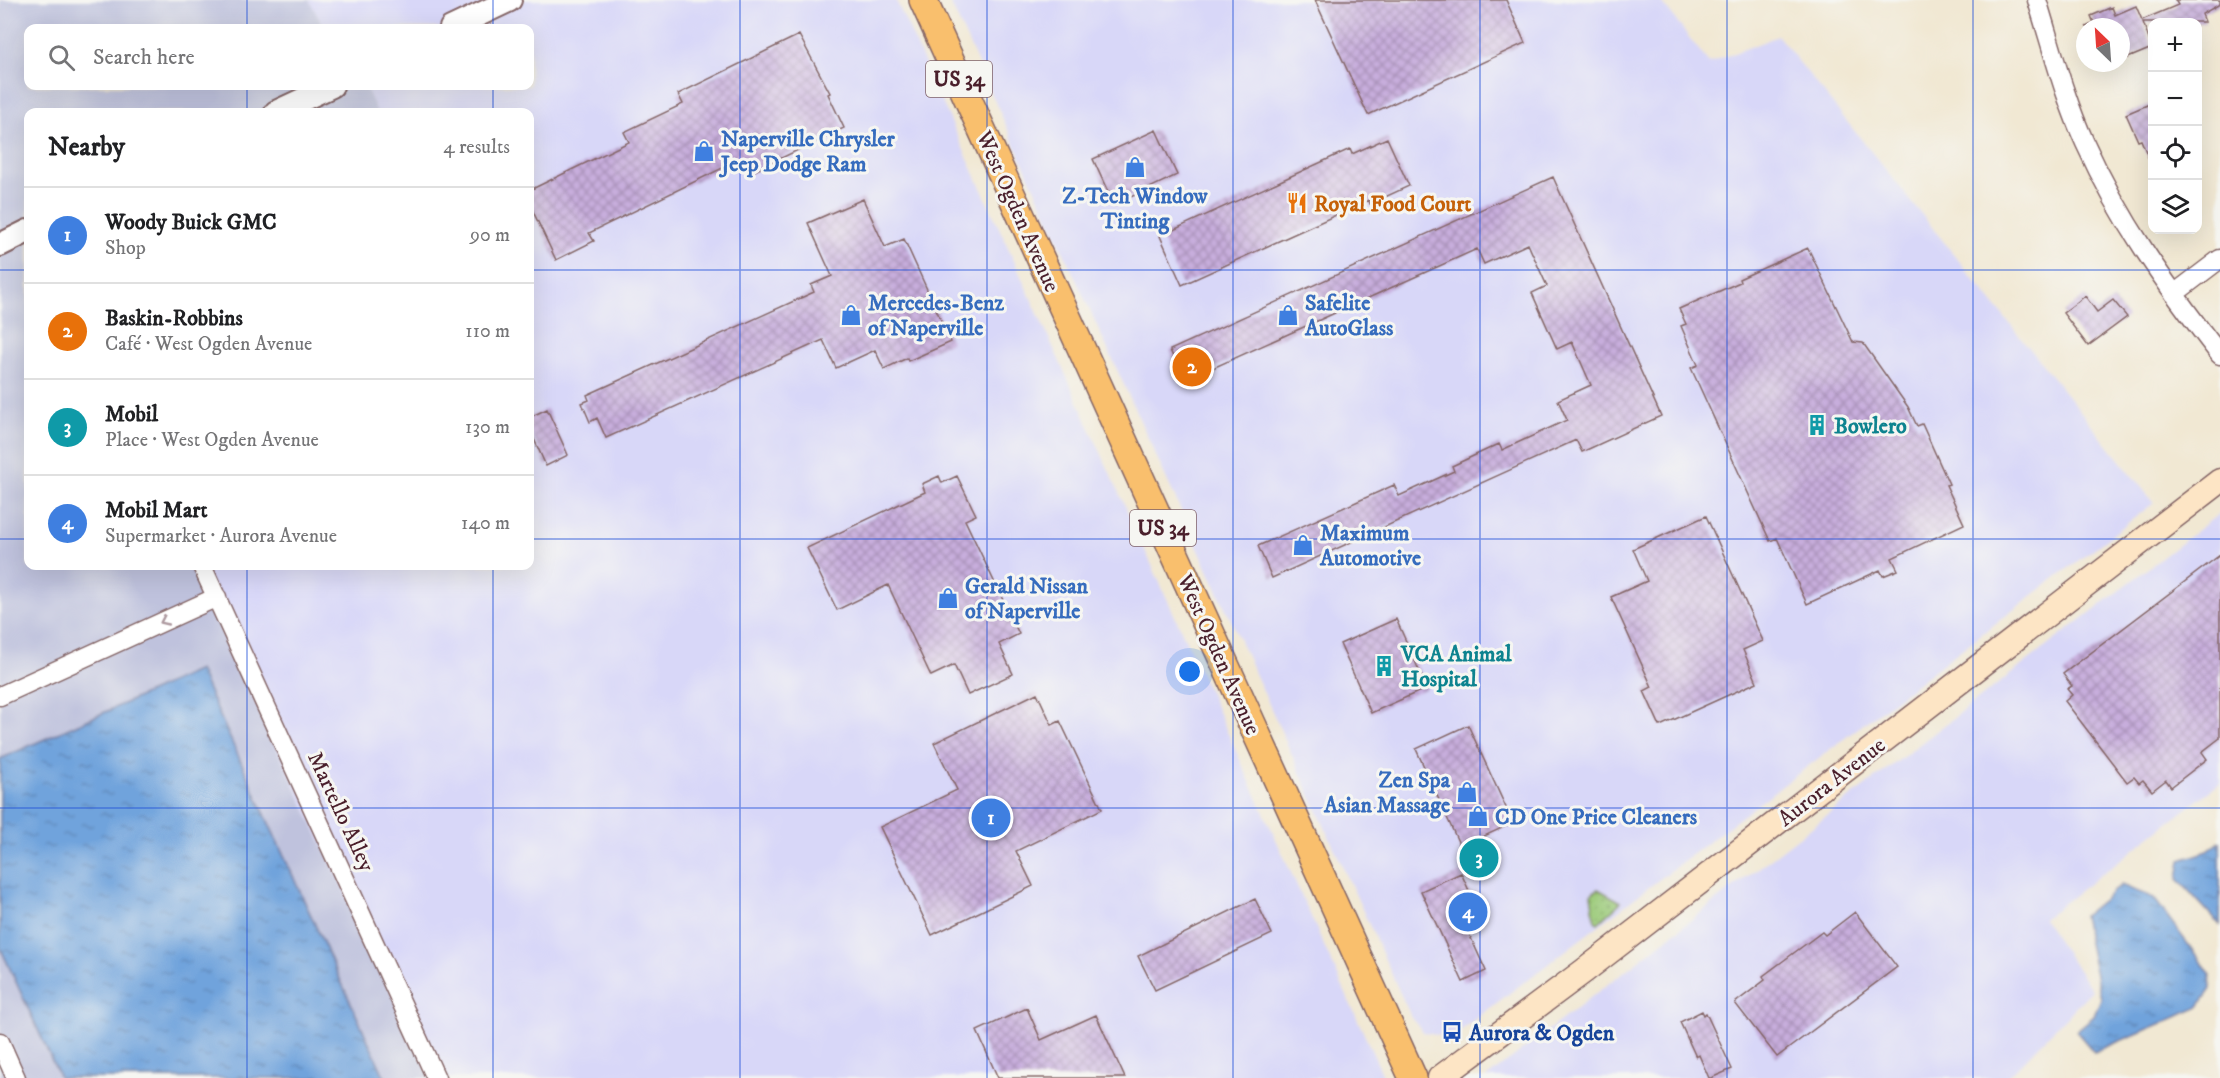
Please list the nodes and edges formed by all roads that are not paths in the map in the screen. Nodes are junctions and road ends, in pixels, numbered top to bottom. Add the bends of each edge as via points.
1 (510, 0) edge
2 (923, 0) edge
3 (2037, 0) edge
4 (459, 24) edge
5 (323, 90) edge
6 (285, 108) edge
7 (24, 233) edge
8 (0, 245) edge
9 (2220, 259) edge
10 (2174, 294) junction
11 (2220, 355) edge
12 (2220, 481) edge
13 (204, 570) edge
14 (217, 597) junction
15 (0, 696) edge
16 (0, 1042) edge
17 (16, 1078) edge
18 (436, 1078) edge
19 (1413, 1078) edge
20 (1440, 1078) edge

1 - 4 street
2 - 19 main road, West Ogden Avenue / US 34
3 - 10 street via 2085,142 2112,199
5 - 6 street
7 - 8 street
9 - 10 street
10 - 11 street
12 - 20 main road, Aurora Avenue
13 - 14 street, Martello Alley
14 -> 15 street
14 - 18 street, Martello Alley
16 - 17 street

